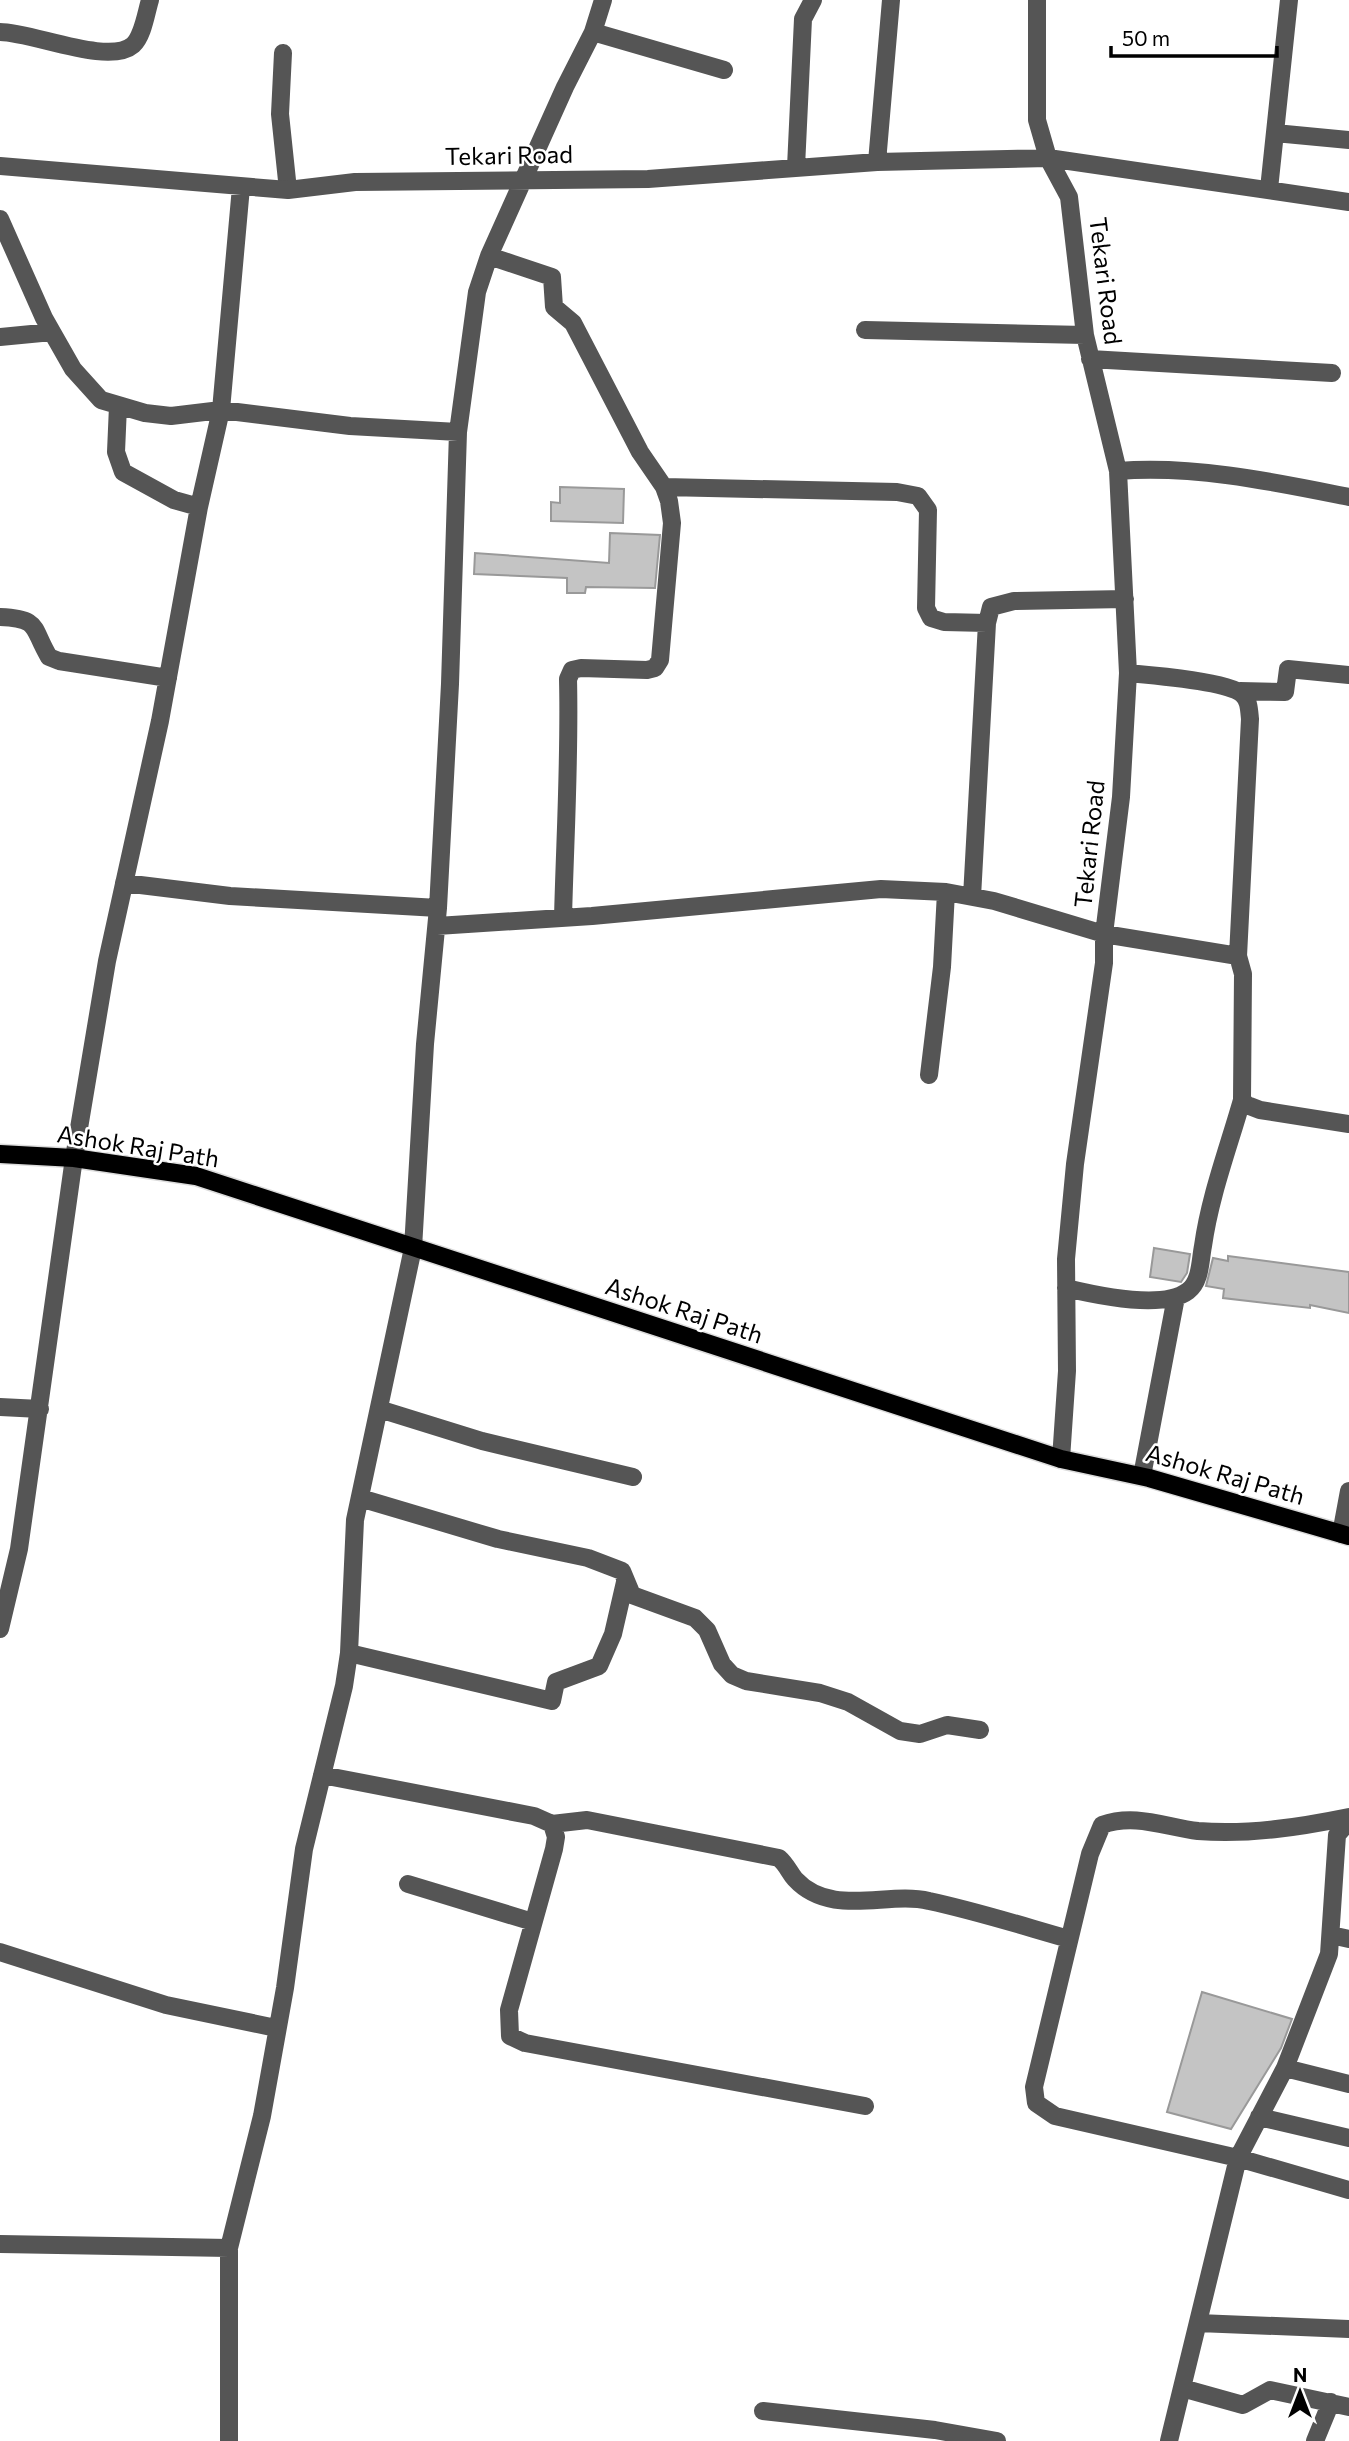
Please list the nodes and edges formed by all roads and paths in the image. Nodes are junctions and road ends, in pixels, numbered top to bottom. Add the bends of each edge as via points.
1 (150, 0) edge
2 (603, 0) edge
3 (813, 0) edge
4 (891, 0) edge
5 (1037, 0) edge
6 (1289, 0) edge
7 (0, 32) edge
8 (593, 32) junction
9 (282, 53) dead end
10 (724, 70) dead end
11 (1275, 133) junction
12 (1349, 141) edge
13 (1048, 158) junction
14 (877, 162) junction
15 (0, 166) edge
16 (796, 167) junction
17 (525, 179) junction
18 (241, 187) junction
19 (1269, 189) junction
20 (288, 190) junction
21 (1349, 202) edge
22 (0, 219) edge
23 (489, 256) junction
24 (865, 330) dead end
25 (52, 332) junction
26 (1085, 335) junction
27 (0, 337) edge
28 (1090, 359) junction
29 (1332, 373) dead end
30 (118, 406) junction
31 (221, 410) junction
32 (458, 432) junction
33 (1118, 471) junction
34 (664, 486) junction
35 (1349, 497) edge
36 (199, 507) junction
37 (1125, 598) junction
38 (0, 617) edge
39 (987, 623) junction
40 (1128, 673) junction
41 (1349, 675) edge
42 (168, 678) junction
43 (1240, 691) junction
44 (124, 883) junction
45 (946, 892) junction
46 (972, 897) junction
47 (438, 917) junction
48 (564, 918) junction
49 (1104, 934) junction
50 (1238, 956) junction
51 (929, 1075) dead end
52 (1242, 1100) junction
53 (1349, 1124) edge
54 (0, 1154) edge
55 (74, 1158) junction
56 (413, 1248) junction
57 (1066, 1288) junction
58 (1176, 1297) junction
59 (0, 1407) edge
60 (40, 1409) junction
61 (379, 1409) junction
62 (1061, 1459) junction
63 (1142, 1476) junction
64 (633, 1477) dead end
65 (1349, 1491) edge
66 (360, 1497) junction
67 (1345, 1535) edge
68 (625, 1582) junction
69 (0, 1629) edge
70 (349, 1653) junction
71 (980, 1730) dead end
72 (323, 1775) junction
73 (1349, 1819) edge
74 (552, 1824) junction
75 (408, 1884) dead end
76 (533, 1922) junction
77 (1331, 1936) junction
78 (1069, 1939) junction
79 (1349, 1939) edge
80 (0, 1952) edge
81 (276, 2028) junction
82 (1285, 2068) junction
83 (1349, 2084) edge
84 (865, 2106) dead end
85 (1259, 2117) junction
86 (1349, 2138) edge
87 (1238, 2158) junction
88 (1349, 2190) edge
89 (0, 2245) edge
90 (229, 2248) junction
91 (1198, 2323) junction
92 (1349, 2329) edge
93 (1182, 2388) junction
94 (1331, 2402) junction
95 (1349, 2407) edge
96 (764, 2411) dead end
97 (229, 2441) edge
98 (998, 2441) edge
99 (1169, 2441) edge
100 (1315, 2441) edge

1 - 7 street via 139,35 122,52
2 - 8 street
3 - 16 street via 803,19
4 - 14 street
5 - 13 street via 1037,120
6 - 11 street
8 - 10 street
8 - 17 street
9 - 20 street via 280,114
11 - 12 street
11 - 19 street
13 - 14 street, Tekari Road
13 - 19 street
13 - 26 street, Tekari Road via 1069,197
14 - 16 street, Tekari Road
15 - 18 street, Tekari Road
16 - 17 street, Tekari Road via 648,179
17 - 20 street, Tekari Road via 355,182
17 - 23 street
18 - 20 street, Tekari Road
18 - 31 street
19 - 21 street
22 - 25 street
23 - 32 street via 477,292
23 - 34 street via 552,277 554,307 573,323 640,452
24 - 26 street
25 - 27 street
25 - 30 street via 73,369 101,400
26 - 28 street, Tekari Road
28 - 29 street
28 - 33 street, Tekari Road
30 - 31 street via 171,416
30 - 36 street via 116,452 123,472 174,500
31 - 32 street via 350,426
31 - 36 street
32 - 47 street
33 - 35 street via 1198,472
33 - 37 street, Tekari Road
34 - 39 street via 918,496 928,510 926,608 931,618
34 - 48 street via 672,523 660,660 647,670 581,667 572,670 568,679
36 - 42 street
37 - 39 street via 999,603 991,607
37 - 40 street, Tekari Road
38 - 42 street via 35,625 48,657 59,661
39 - 46 street
40 - 43 street
40 - 49 street, Tekari Road via 1121,797
41 - 43 street via 1288,669 1285,692
42 - 44 street
43 - 50 street via 1248,701 1250,719
44 - 47 street
44 - 55 street
45 - 46 street
45 - 48 street via 881,889
45 - 51 street
46 - 49 street
47 - 48 street
47 - 56 street
49 - 50 street
49 - 57 street, Tekari Road via 1103,970 1075,1164
50 - 52 street via 1243,974
52 - 53 street via 1260,1110
52 - 58 street via 1215,1187 1198,1276 1191,1290
54 - 55 main road, Ashok Raj Path
55 - 56 main road, Ashok Raj Path via 196,1176
55 - 60 street
56 - 61 street
56 - 62 main road, Ashok Raj Path
57 - 58 street via 1110,1298
57 - 62 street, Tekari Road
58 - 63 street
59 - 60 street
60 - 69 street via 19,1549
61 - 64 street via 482,1441
61 - 66 street
62 - 63 main road, Ashok Raj Path
63 - 67 main road, Ashok Raj Path
65 - 67 street
66 - 68 street via 498,1539 598,1562 622,1571
66 - 70 street
68 - 70 street via 613,1634 599,1666 556,1682 552,1701
68 - 71 street via 632,1595 695,1618 707,1630 722,1664 746,1681 848,1702 900,1731 920,1734 947,1725
70 - 72 street
72 - 74 street via 534,1816
72 - 81 street via 303,1849
73 - 77 street via 1337,1835
73 - 78 street via 1243,1831 1197,1830 1135,1819 1102,1825 1095,1835
74 - 76 street via 554,1849
74 - 78 street via 587,1820 779,1858 795,1879 843,1901 927,1900
75 - 76 street
76 - 84 street via 509,2010 510,2036 525,2043
77 - 79 street
77 - 82 street via 1322,1975
78 - 87 street via 1034,2087 1036,2103 1055,2116
80 - 81 street via 166,2005
81 - 90 street via 262,2116
82 - 83 street
82 - 85 street
85 - 86 street
85 - 87 street
87 - 88 street
87 - 91 street
89 - 90 street
90 - 97 street
91 - 92 street
91 - 93 street
93 - 94 street via 1243,2405 1270,2390
93 - 99 street
94 - 95 street
94 - 100 street
96 - 98 street

